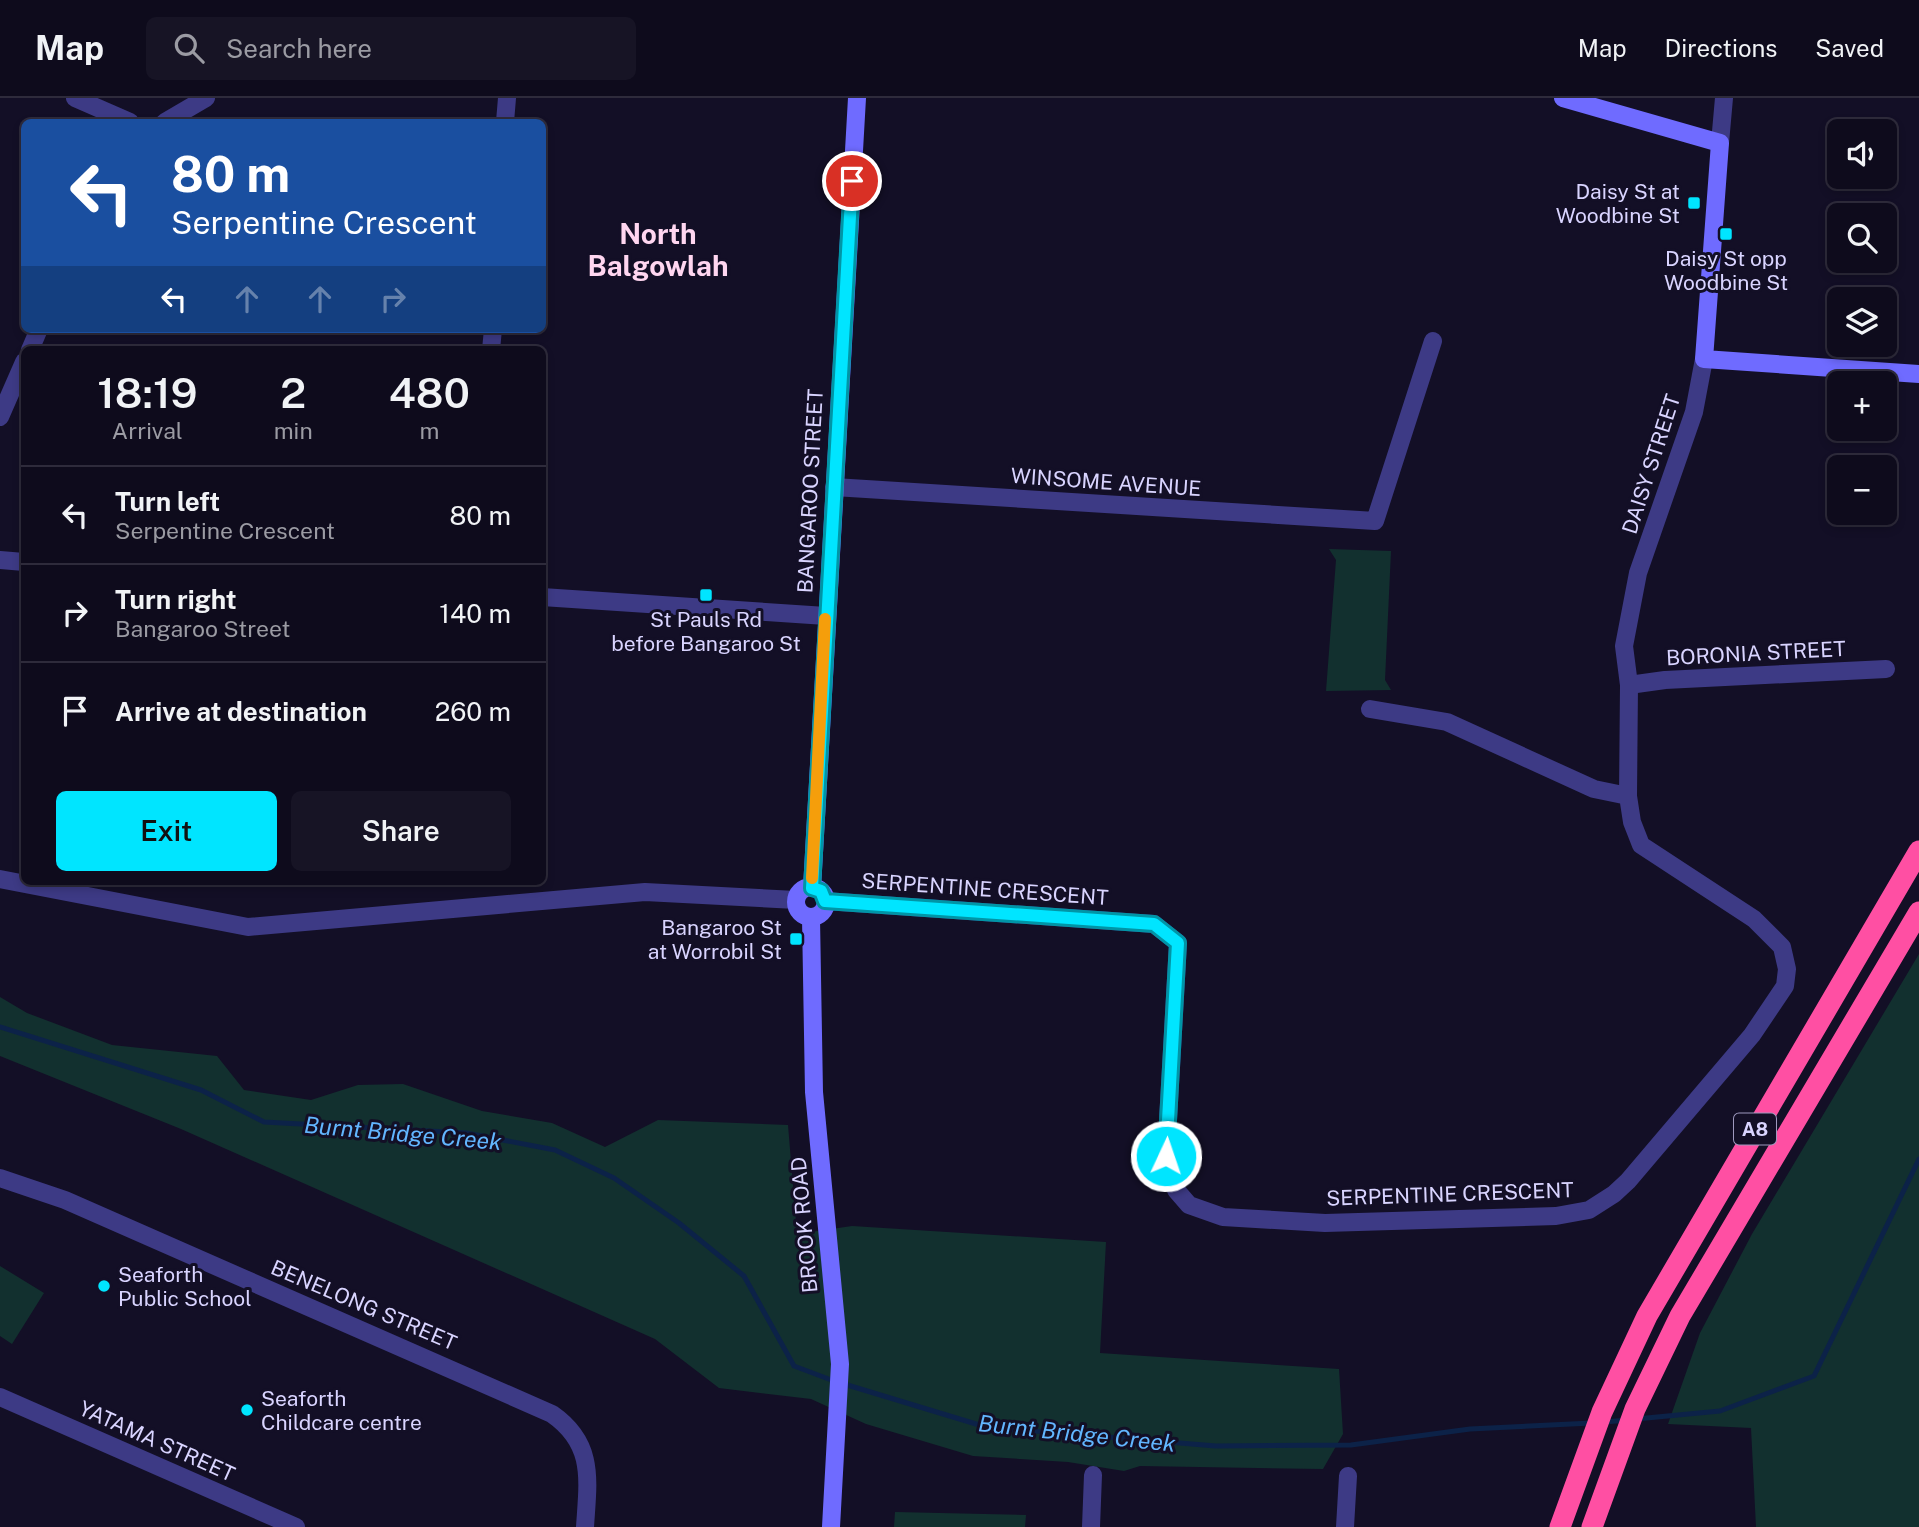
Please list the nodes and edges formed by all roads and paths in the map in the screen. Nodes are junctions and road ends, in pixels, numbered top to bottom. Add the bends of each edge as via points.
1 (75, 98) edge
2 (206, 98) edge
3 (507, 98) edge
4 (857, 98) edge
5 (1563, 98) edge
6 (1724, 98) edge
7 (123, 119) edge
8 (170, 119) edge
9 (505, 119) edge
10 (1720, 143) junction
11 (1433, 341) dead end
12 (1704, 359) junction
13 (21, 367) edge
14 (1919, 374) edge
15 (4, 396) edge
16 (0, 417) edge
17 (834, 487) junction
18 (0, 560) edge
19 (21, 562) edge
20 (546, 597) edge
21 (825, 616) junction
22 (1885, 669) dead end
23 (1629, 685) junction
24 (1370, 709) dead end
25 (1628, 796) junction
26 (1919, 851) edge
27 (0, 879) edge
28 (21, 883) edge
29 (31, 885) edge
30 (812, 888) junction
31 (796, 901) junction
32 (825, 901) junction
33 (1919, 912) edge
34 (811, 918) junction
35 (0, 1178) edge
36 (0, 1397) edge
37 (1093, 1475) dead end
38 (1348, 1476) dead end
39 (296, 1527) edge
40 (585, 1527) edge
41 (831, 1527) edge
42 (1091, 1527) edge
43 (1345, 1527) edge
44 (1560, 1527) edge
45 (1591, 1527) edge

1 - 7 street
2 - 8 street
3 - 9 street
4 - 17 street, BANGAROO STREET
5 - 10 street
6 - 10 street
10 - 12 street, DAISY STREET
11 - 17 street, WINSOME AVENUE via 1375,521
12 - 14 street
12 - 23 street, DAISY STREET via 1694,412 1638,573 1624,646
13 - 15 street
15 - 16 street
17 - 21 street, BANGAROO STREET
18 - 19 street
20 - 21 street
21 - 30 street, BANGAROO STREET
22 - 23 street, BORONIA STREET
23 - 25 street, DAISY STREET
24 - 25 street via 1447,722 1594,789
25 - 32 street, SERPENTINE CRESCENT via 1641,845 1754,919 1782,947 1785,986 1752,1035 1628,1181 1601,1203 1574,1214 1325,1223 1223,1217 1200,1210 1176,1191 1166,1156 1178,943 1154,924
26 - 44 highway, A8 via 1647,1316 1592,1436
27 - 28 street
29 - 31 street via 248,927 645,892
30 - 31 street via 803,890
30 - 32 street via 821,891
31 - 34 street via 799,912
32 - 34 street via 822,912
33 - 45 highway, A8 via 1712,1260 1635,1409
34 - 41 street, BROOK ROAD via 814,1092 840,1364
35 - 40 street, BENELONG STREET via 65,1200 552,1414 581,1444 588,1475
36 - 39 street, YATAMA STREET
37 - 42 street
38 - 43 street

